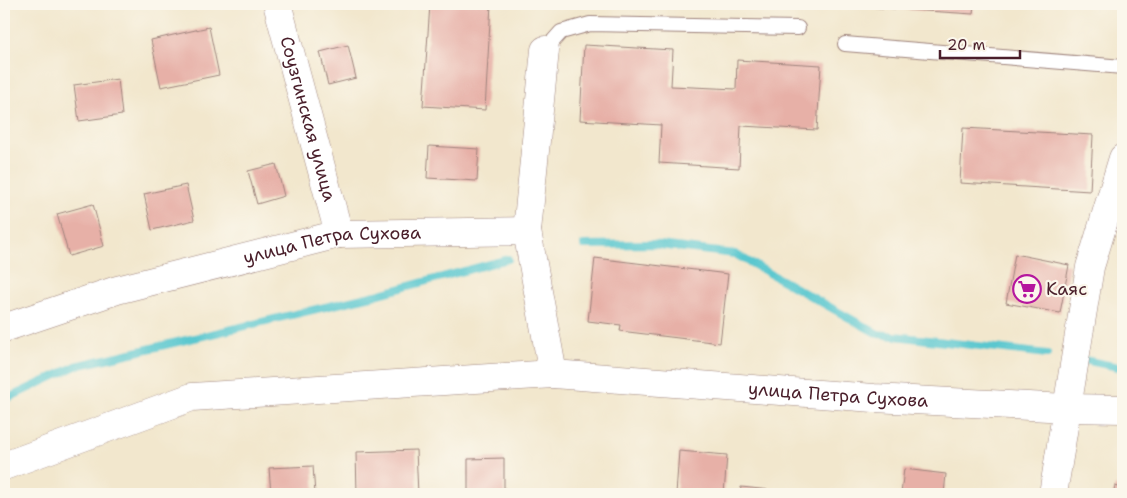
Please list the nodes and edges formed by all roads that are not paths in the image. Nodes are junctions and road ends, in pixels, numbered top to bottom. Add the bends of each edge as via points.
1 (277, 5) edge
2 (798, 28) dead end
3 (844, 44) dead end
4 (545, 50) joint
5 (1123, 66) edge
6 (1123, 158) edge
7 (527, 231) junction
8 (339, 234) junction
9 (4, 328) edge
10 (553, 374) junction
11 (1067, 408) junction
12 (1123, 409) edge
13 (4, 466) edge
14 (1053, 494) edge

1 - 8 street, Соузгинская улица
2 - 4 lane via 590,24 561,32
3 - 5 lane
4 - 7 street
6 - 11 street via 1090,267
7 - 8 street, улица Петра Сухова
7 - 10 street
8 - 9 street, улица Петра Сухова via 117,290
10 - 11 street, улица Петра Сухова via 874,398
10 - 13 street, улица Петра Сухова via 192,397
11 - 12 street, улица Петра Сухова
11 - 14 street

